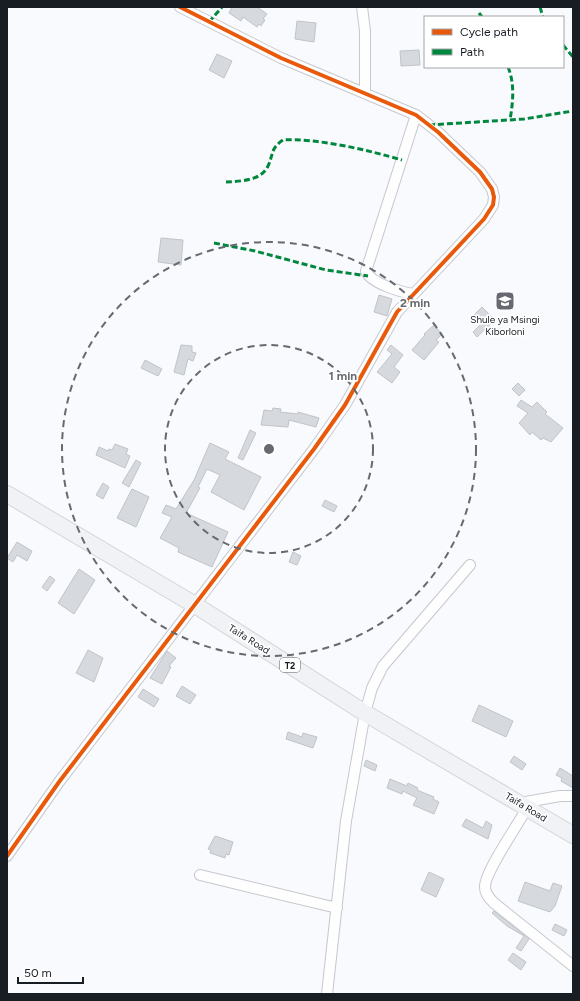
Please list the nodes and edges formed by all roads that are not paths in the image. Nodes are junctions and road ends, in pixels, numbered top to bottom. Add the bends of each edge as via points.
1 (180, 7) edge
2 (362, 7) edge
3 (365, 93) junction
4 (416, 115) junction
5 (413, 294) junction
6 (7, 494) edge
7 (470, 564) dead end
8 (195, 605) junction
9 (364, 713) junction
10 (573, 796) edge
11 (524, 806) junction
12 (573, 835) edge
13 (7, 856) edge
14 (200, 875) dead end
15 (337, 908) junction
16 (573, 966) edge
17 (327, 994) edge

1 - 3 street via 281,58
2 - 3 street via 365,32
3 - 4 street
4 - 5 street via 366,271 372,280
4 - 5 street via 480,172 492,189 494,198 493,205 484,219
5 - 8 street via 397,312 345,405
6 - 8 highway, Taifa Road / T2
7 - 9 street via 383,666
8 - 9 highway, Taifa Road / T2
8 - 13 street via 59,782
9 - 11 highway, Taifa Road / T2
9 - 15 street via 346,821
10 - 11 street via 560,796
11 - 12 highway, Taifa Road / T2
11 - 16 street via 490,873 485,886 486,893 494,903
14 - 15 street
15 - 17 street

